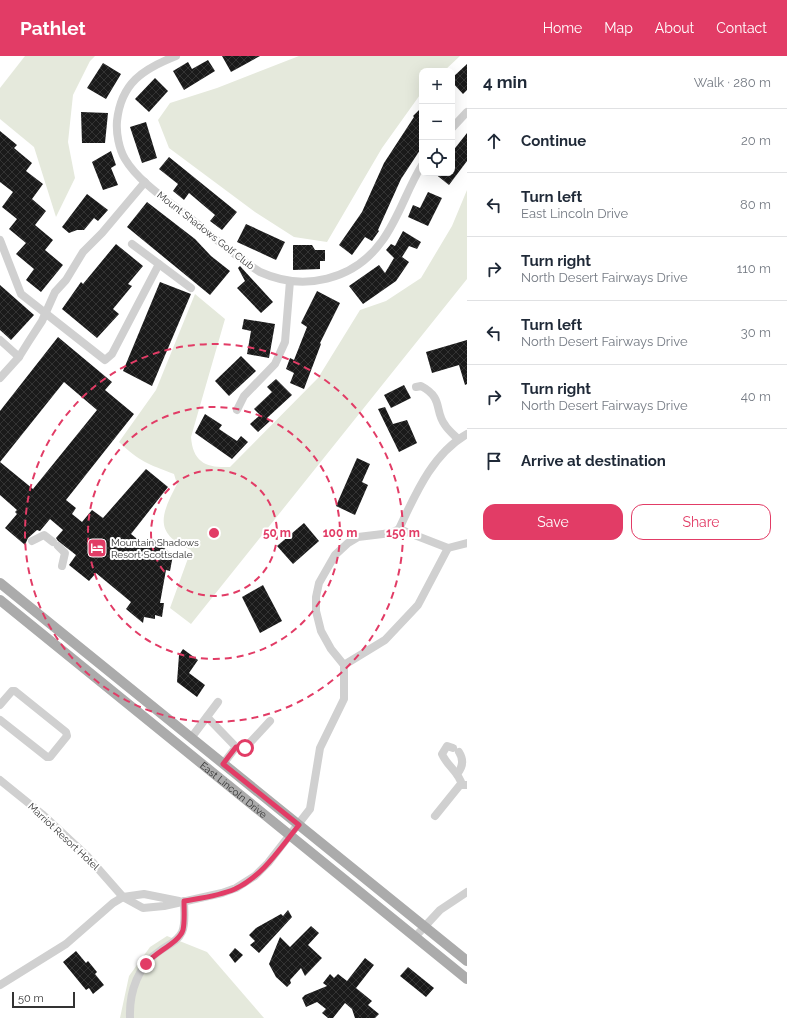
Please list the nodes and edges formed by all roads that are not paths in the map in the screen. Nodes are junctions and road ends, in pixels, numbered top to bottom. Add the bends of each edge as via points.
1 (176, 56) edge
2 (467, 112) edge
3 (455, 125) edge
4 (419, 171) edge
5 (145, 182) junction
6 (0, 240) edge
7 (132, 244) dead end
8 (159, 264) junction
9 (290, 281) junction
10 (191, 288) dead end
11 (45, 314) junction
12 (0, 340) edge
13 (19, 357) junction
14 (0, 378) edge
15 (416, 387) dead end
16 (237, 410) dead end
17 (467, 434) edge
18 (458, 439) junction
19 (399, 529) junction
20 (32, 541) dead end
21 (467, 543) edge
22 (448, 548) junction
23 (62, 566) dead end
24 (0, 583) edge
25 (0, 592) edge
26 (0, 600) edge
27 (42, 618) junction
28 (344, 665) junction
29 (218, 702) dead end
30 (0, 705) edge
31 (207, 717) junction
32 (168, 719) junction
33 (0, 720) edge
34 (270, 721) dead end
35 (159, 730) junction
36 (190, 738) junction
37 (236, 747) junction
38 (223, 764) junction
39 (457, 774) junction
40 (0, 780) edge
41 (465, 785) edge
42 (435, 816) dead end
43 (299, 825) junction
44 (290, 836) junction
45 (467, 892) edge
46 (123, 897) junction
47 (184, 901) junction
48 (424, 926) junction
49 (415, 937) junction
50 (467, 961) edge
51 (467, 979) edge
52 (0, 985) edge
53 (130, 1018) edge

1 - 5 street, Mount Shadows Golf Club via 137,78 121,98 118,108 116,126 124,159
2 - 3 street
4 - 9 street, Mount Shadows Golf Club via 392,225 367,259 348,272 335,277 319,281
5 - 9 street, Mount Shadows Golf Club via 252,268 271,277
5 - 11 street via 83,252 66,280 55,292
6 - 11 street via 21,294
7 - 8 street
8 - 10 street
8 - 11 street via 112,354 105,360
9 - 16 street via 285,342 275,364 244,396
11 - 13 street
12 - 13 street
13 - 14 street
15 - 18 street via 421,386 433,395 444,425
17 - 18 street
18 - 19 street via 419,486
19 - 22 street
19 - 28 street via 358,537 348,543 335,555 319,583 316,611 321,631
20 - 23 street via 44,535 55,544 65,553
21 - 22 street
22 - 28 street via 418,605 385,640
24 - 27 main road, East Lincoln Drive
25 - 27 main road via 29,615
26 - 35 main road, East Lincoln Drive
27 - 32 main road, East Lincoln Drive
28 - 43 street, Marriot Resort Hotel via 344,699 320,748 310,809
29 - 31 street
30 - 33 street via 12,691 15,691 66,732 67,736 48,757
31 - 36 street
31 - 37 street
32 - 35 main road
32 - 36 main road, East Lincoln Drive
34 - 37 street via 245,748
35 - 44 main road, East Lincoln Drive
36 - 38 main road, East Lincoln Drive
37 - 38 street
38 - 43 main road, East Lincoln Drive
39 - 39 street via 442,754 447,746 456,750 462,757
39 - 41 street
40 - 46 street, Marriot Resort Hotel via 42,814 87,856
41 - 42 street via 460,785
43 - 44 street, Marriot Resort Hotel
43 - 48 main road, East Lincoln Drive
44 - 47 street, Marriot Resort Hotel via 255,876 236,888 222,894
44 - 49 main road, East Lincoln Drive
45 - 48 street via 440,910
46 - 47 street via 144,894
46 - 47 street, Marriot Resort Hotel via 150,909
46 - 52 street via 66,944
47 - 53 street via 182,934 151,957 142,969 133,991
48 - 49 street
48 - 50 main road, East Lincoln Drive
49 - 51 main road, East Lincoln Drive

